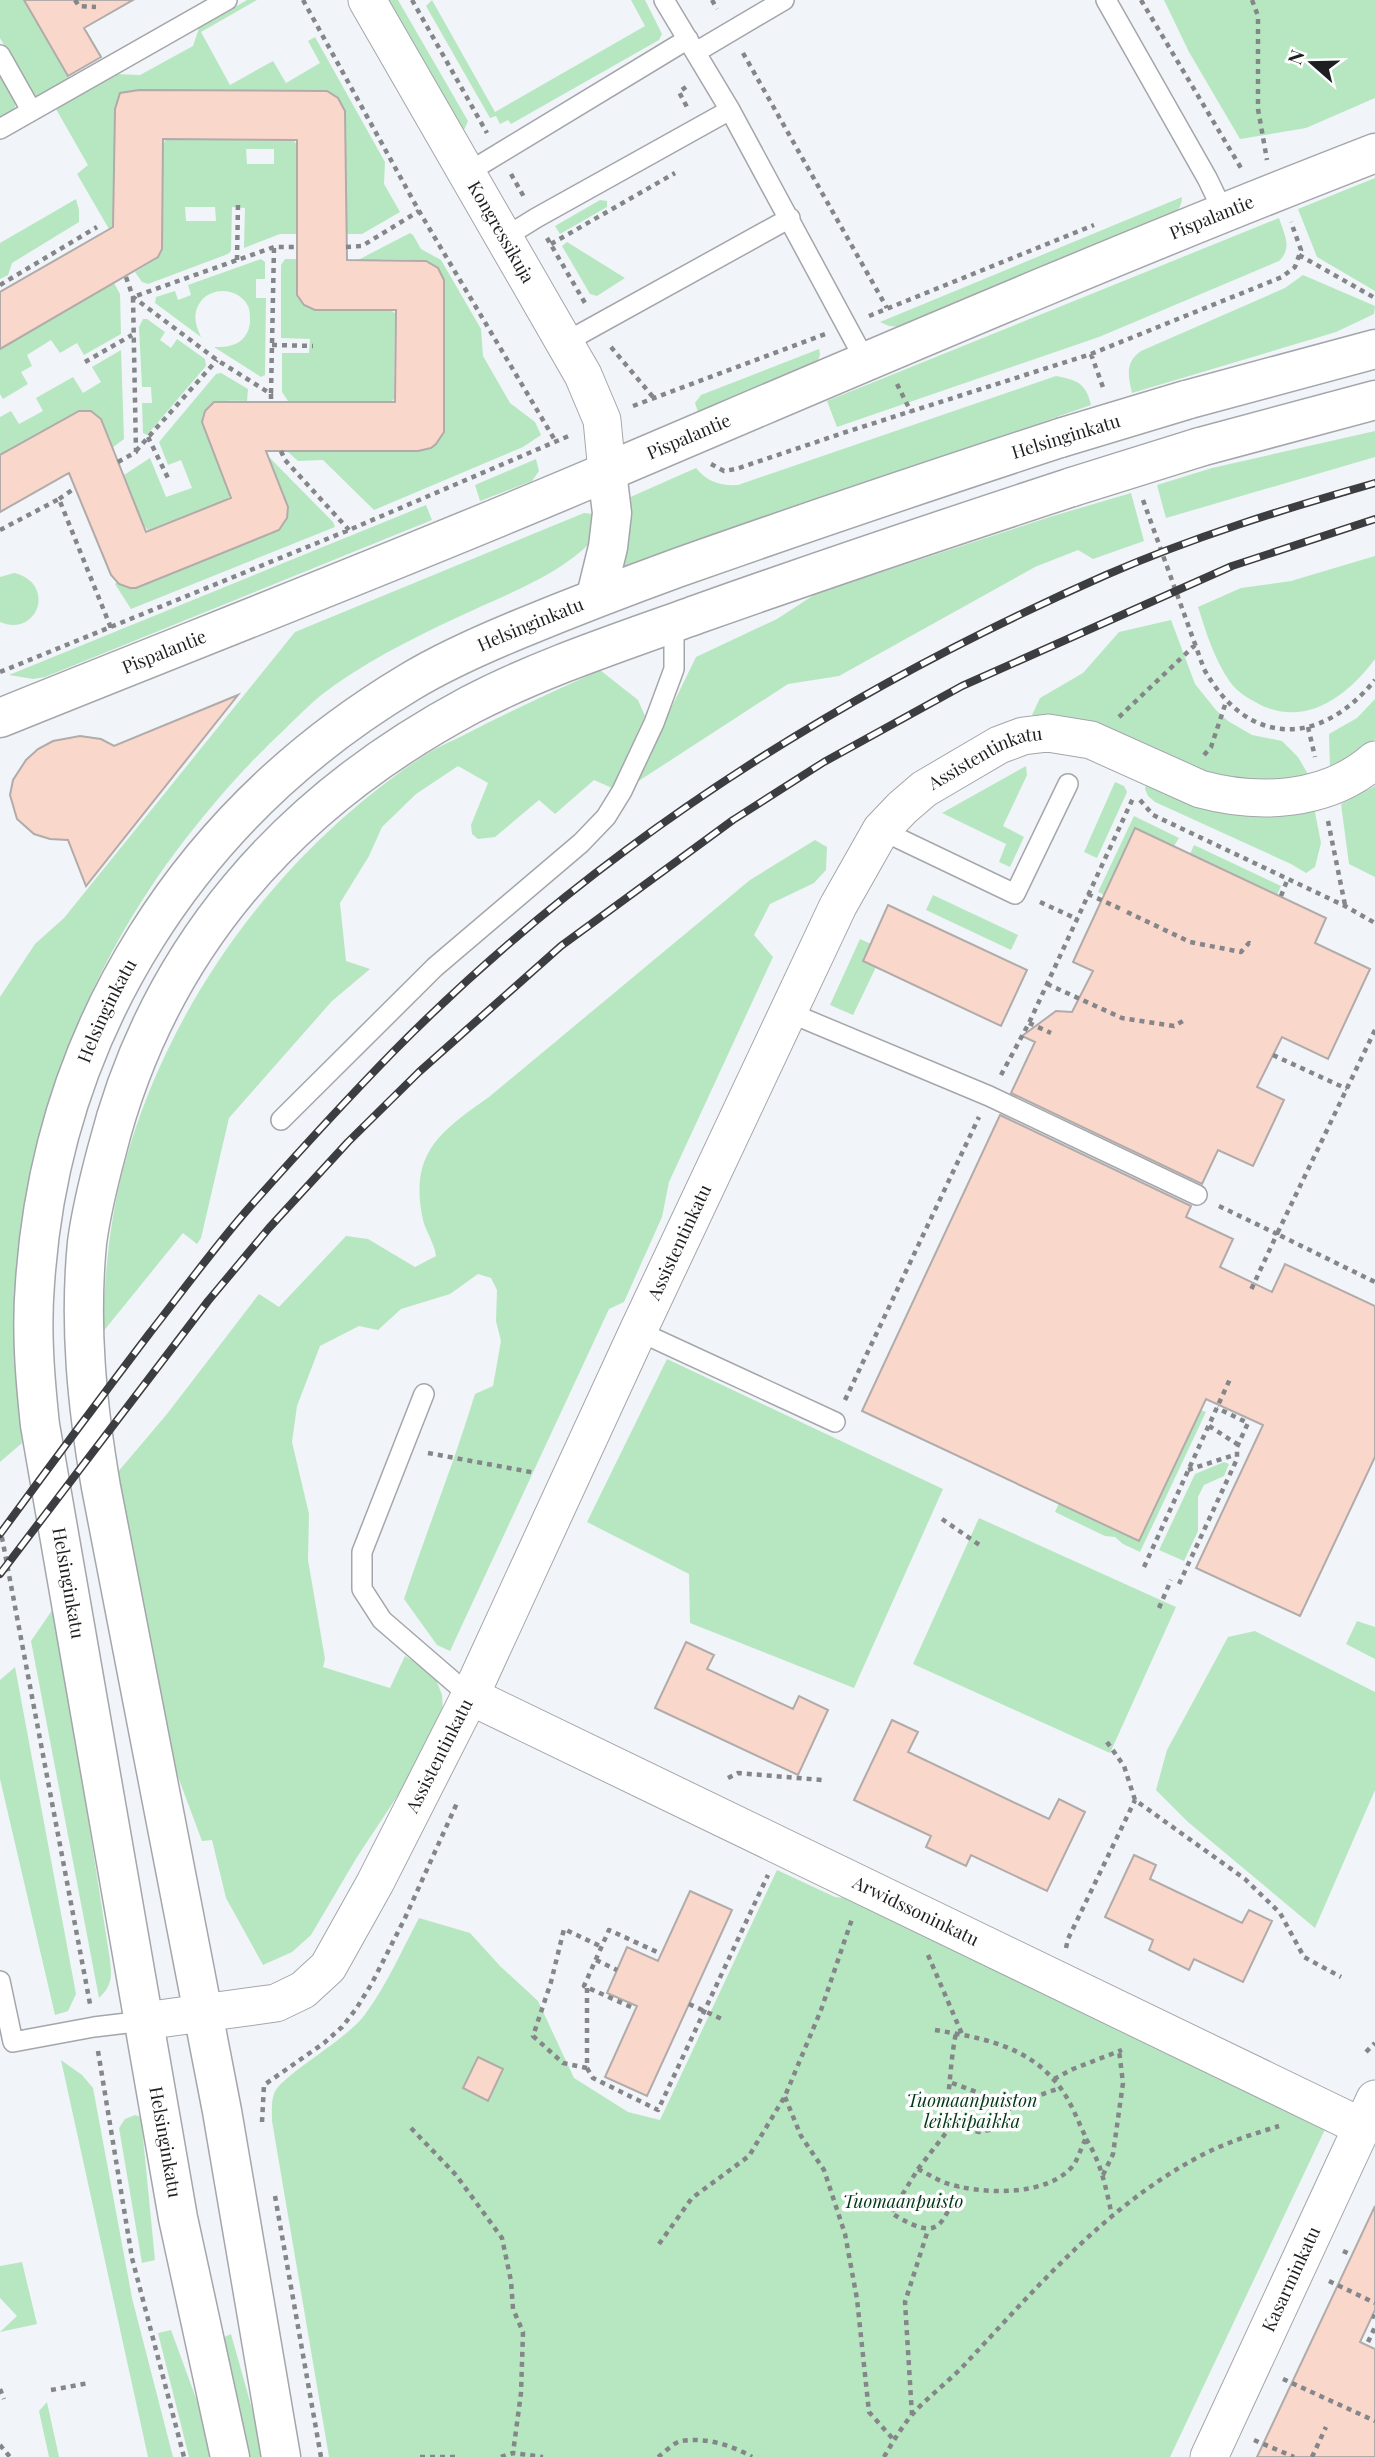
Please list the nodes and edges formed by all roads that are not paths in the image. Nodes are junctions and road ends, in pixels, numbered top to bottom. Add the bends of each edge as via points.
1 (227, 0) edge
2 (367, 0) edge
3 (664, 0) edge
4 (784, 0) edge
5 (1106, 0) edge
6 (692, 46) junction
7 (0, 55) edge
8 (31, 110) junction
9 (730, 110) junction
10 (0, 129) edge
11 (1375, 153) edge
12 (467, 173) junction
13 (1224, 214) junction
14 (790, 218) junction
15 (504, 238) junction
16 (564, 343) junction
17 (1375, 349) edge
18 (866, 362) junction
19 (1375, 400) edge
20 (607, 472) junction
21 (596, 596) junction
22 (674, 623) junction
23 (0, 718) edge
24 (1375, 760) edge
25 (1068, 784) dead end
26 (881, 830) junction
27 (788, 1012) junction
28 (281, 1120) dead end
29 (1197, 1195) road end
30 (638, 1331) junction
31 (424, 1394) dead end
32 (835, 1422) road end
33 (470, 1696) junction
34 (0, 1981) edge
35 (203, 2014) junction
36 (144, 2021) junction
37 (1371, 2107) edge
38 (230, 2457) edge
39 (281, 2457) edge
40 (1209, 2457) edge

1 - 8 lane
2 - 12 street, Kongressikuja
3 - 6 lane
4 - 6 lane via 730,32
5 - 13 lane
6 - 9 lane
6 - 12 lane
7 - 8 lane
8 - 10 lane
9 - 14 lane
9 - 15 lane
11 - 13 main road, Pispalantie
12 - 15 street, Kongressikuja
13 - 18 main road, Pispalantie
14 - 16 lane
14 - 18 lane
15 - 16 street, Kongressikuja
16 - 20 street, Kongressikuja via 602,420
17 - 21 main road, Helsinginkatu, bridge via 1060,438
18 - 20 main road, Pispalantie
19 - 22 main road, bridge via 1072,487
20 - 21 main road via 612,513
20 - 23 main road, Pispalantie
21 - 36 main road, Helsinginkatu via 410,681 341,726 279,776 193,868 143,939 110,997 67,1106 39,1237 33,1334 36,1394
22 - 28 lane via 674,669 654,723 606,817 435,967
22 - 35 main road via 579,656 472,704 375,763 313,811 228,902 183,967 150,1026 117,1108 88,1241 83,1301 87,1394
24 - 26 street, Assistentinkatu via 1322,791 1260,799 1200,789 1091,740 1048,733 1023,736 999,745 925,789
25 - 26 lane via 1015,894
26 - 27 street, Assistentinkatu via 838,906
27 - 29 lane via 989,1096
27 - 30 street, Assistentinkatu
30 - 32 lane
30 - 33 street, Assistentinkatu
31 - 33 lane via 362,1552 362,1589 382,1620
33 - 35 street, Assistentinkatu via 328,1967 303,1990 276,2003
33 - 37 street, Arwidssoninkatu via 1311,2102
34 - 36 lane via 13,2042
35 - 36 street, Assistentinkatu
35 - 39 main road
36 - 38 main road, Helsinginkatu via 178,2218
37 - 40 street, Kasarminkatu

